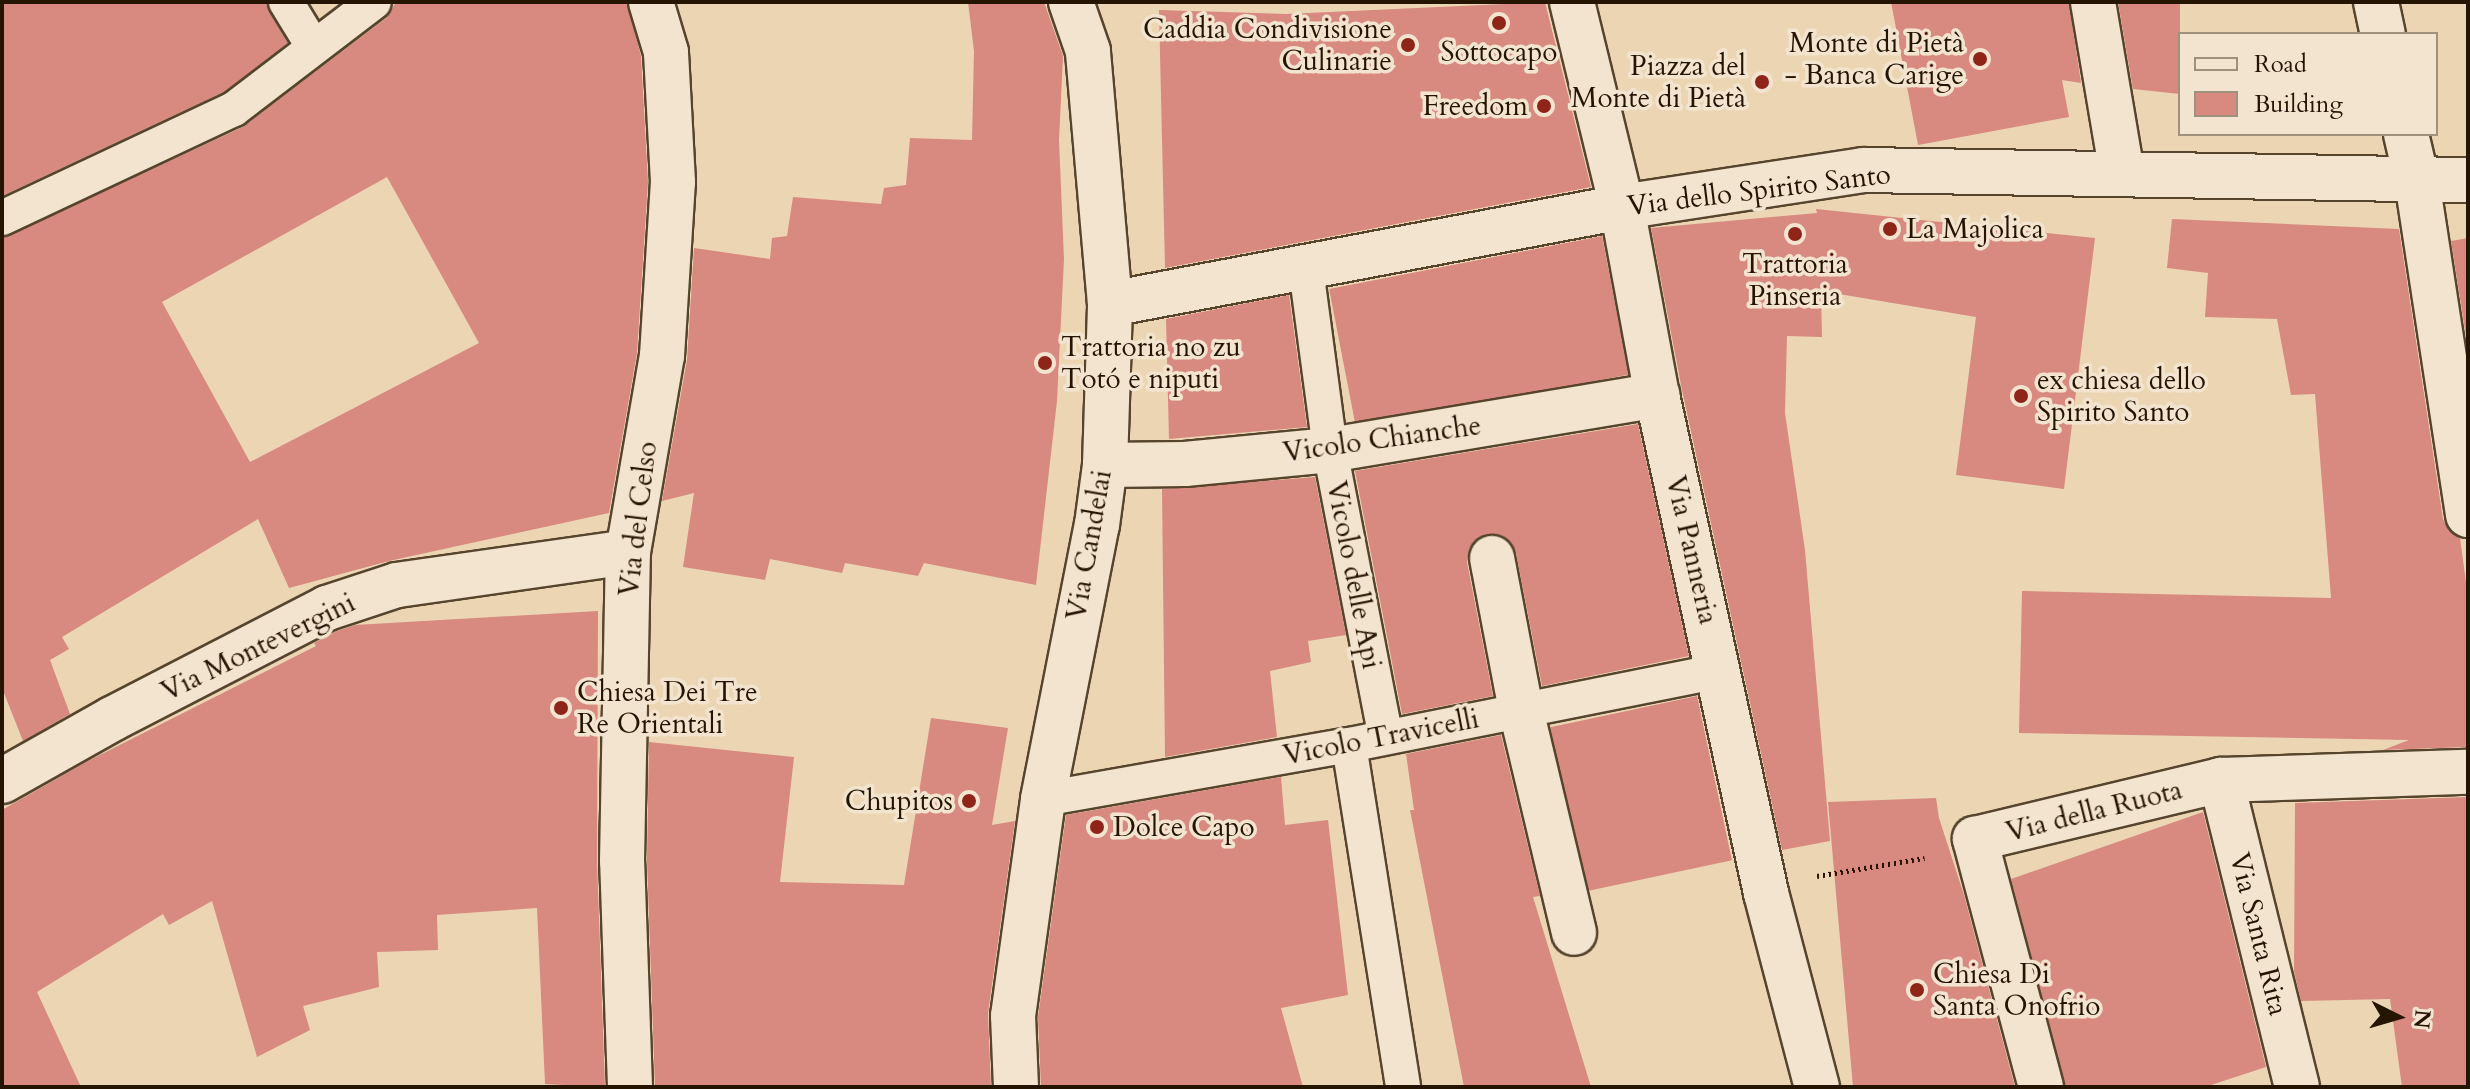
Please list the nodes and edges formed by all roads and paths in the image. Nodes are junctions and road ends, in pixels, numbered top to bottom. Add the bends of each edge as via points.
1 (286, 2) edge
2 (374, 2) edge
3 (651, 2) edge
4 (1071, 2) edge
5 (1572, 2) edge
6 (2093, 2) edge
7 (2376, 2) edge
8 (2383, 32) edge
9 (313, 46) junction
10 (2406, 136) edge
11 (2122, 173) junction
12 (2468, 180) edge
13 (2417, 181) junction
14 (1622, 207) junction
15 (2, 218) edge
16 (1306, 269) junction
17 (1110, 304) junction
18 (1657, 395) junction
19 (1330, 450) junction
20 (1105, 465) junction
21 (2468, 515) edge
22 (628, 552) junction
23 (1492, 558) dead end
24 (1718, 671) junction
25 (1521, 710) junction
26 (1386, 737) junction
27 (1349, 745) junction
28 (2468, 772) edge
29 (2221, 780) junction
30 (2, 781) edge
31 (1043, 799) junction
32 (1930, 857) dead end
33 (1827, 873) dead end
34 (1574, 933) dead end
35 (630, 1087) edge
36 (1016, 1087) edge
37 (1403, 1087) edge
38 (1817, 1087) edge
39 (2041, 1087) edge
40 (2297, 1087) edge

1 - 9 lane
2 - 9 lane
3 - 22 street, Via del Celso via 666,52 673,182 662,356
4 - 17 street, Via Candelai via 1088,51
5 - 14 street, Via Panneria
6 - 11 street
7 - 8 street
9 - 15 lane via 234,109
10 - 13 street
11 - 13 street, Via dello Spirito Santo
11 - 14 street, Via dello Spirito Santo via 1863,170
12 - 13 street, Via dello Spirito Santo
13 - 21 street
14 - 16 street, Via dello Spirito Santo
14 - 18 street, Via Panneria
16 - 17 street, Via dello Spirito Santo
16 - 19 lane, Vicolo delle Api
17 - 20 street, Via Candelai
18 - 19 street, Vicolo Chianche
18 - 24 street, Via Panneria
19 - 20 street, Vicolo Chianche via 1185,464
19 - 26 lane, Vicolo delle Api
20 - 31 street, Via Candelai
22 - 30 street, Via Montevergini via 397,585 327,608
22 - 35 street, Via del Celso via 622,861
23 - 25 street
24 - 25 lane, Vicolo Travicelli
24 - 38 street, Via Panneria via 1766,893
25 - 26 lane, Vicolo Travicelli
25 - 34 street
26 - 27 lane, Vicolo Travicelli
27 - 31 lane, Vicolo Travicelli
27 - 37 lane
28 - 29 street, Via della Ruota
29 - 39 street, Via della Ruota via 1975,839
29 - 40 street, Via Santa Rita
31 - 36 street, Via Candelai via 1013,1016
32 - 33 path

